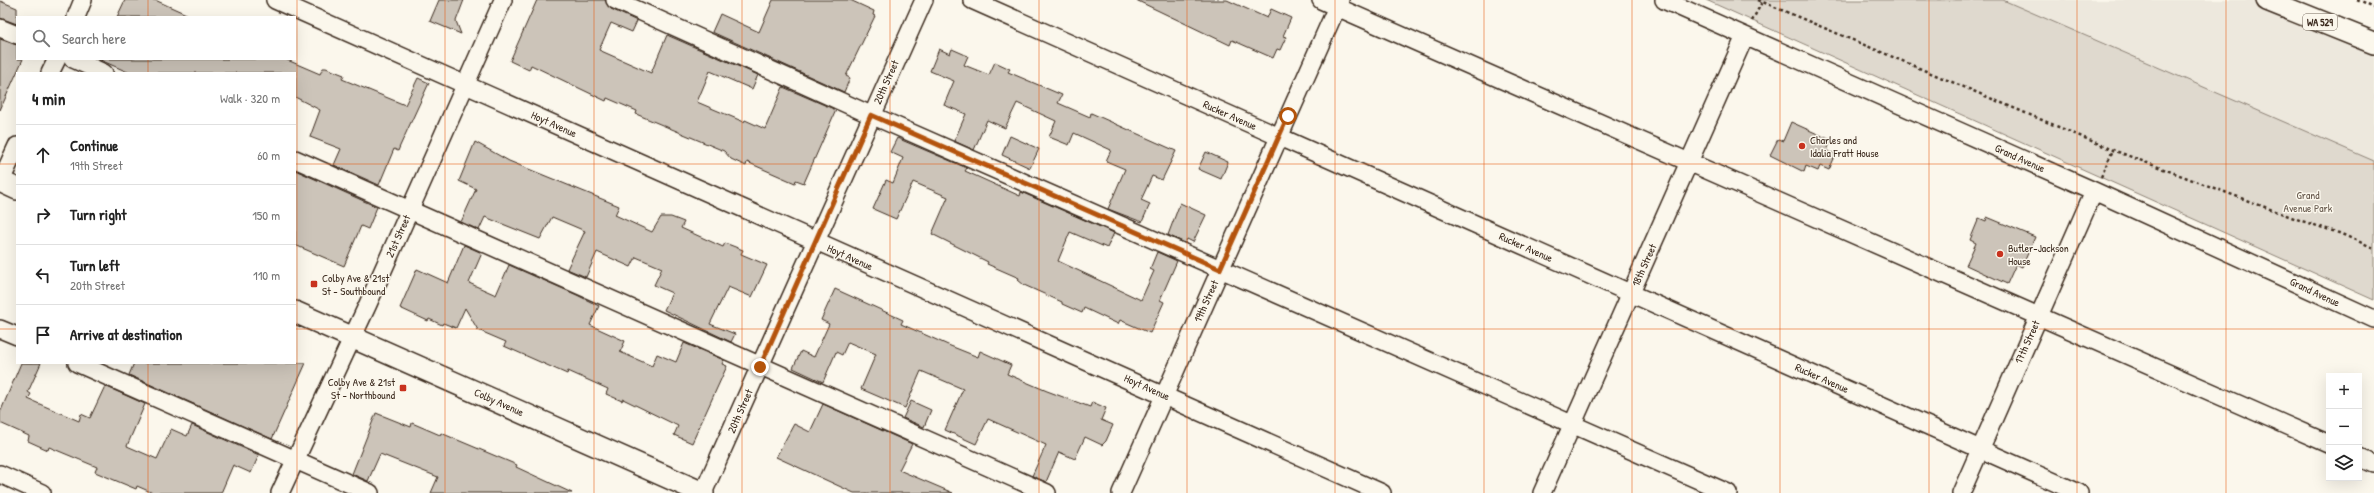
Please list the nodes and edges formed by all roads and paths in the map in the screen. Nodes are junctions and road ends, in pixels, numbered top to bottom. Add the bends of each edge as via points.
1 (83, 0) edge
2 (275, 0) edge
3 (503, 0) edge
4 (616, 0) edge
5 (924, 0) edge
6 (972, 0) edge
7 (1321, 0) edge
8 (1664, 0) edge
9 (1758, 0) edge
10 (2267, 0) edge
11 (2357, 0) edge
12 (1762, 2) junction
13 (1338, 4) edge
14 (2374, 8) edge
15 (76, 16) edge
16 (0, 28) edge
17 (16, 35) edge
18 (1745, 36) junction
19 (2374, 44) edge
20 (56, 60) edge
21 (75, 60) edge
22 (50, 72) edge
23 (102, 72) edge
24 (466, 85) junction
25 (871, 115) junction
26 (1279, 137) junction
27 (16, 149) edge
28 (2113, 150) junction
29 (296, 159) edge
30 (1689, 162) junction
31 (4, 184) edge
32 (2094, 191) junction
33 (409, 211) junction
34 (815, 241) junction
35 (2374, 248) edge
36 (1220, 269) junction
37 (1632, 294) junction
38 (296, 312) edge
39 (2039, 315) junction
40 (2374, 319) edge
41 (0, 329) edge
42 (16, 336) edge
43 (352, 337) junction
44 (79, 364) edge
45 (760, 367) junction
46 (1164, 395) junction
47 (1573, 423) junction
48 (2326, 443) edge
49 (1980, 449) junction
50 (2362, 458) edge
51 (295, 459) junction
52 (2374, 464) edge
53 (0, 474) edge
54 (42, 493) edge
55 (280, 493) edge
56 (370, 493) edge
57 (703, 493) edge
58 (1047, 493) edge
59 (1121, 493) edge
60 (1382, 493) edge
61 (1542, 493) edge
62 (1728, 493) edge
63 (1961, 493) edge
64 (2079, 493) edge

1 - 15 street
2 - 24 street, Hoyt Avenue
3 - 24 street, 21st Street
4 - 25 street
5 - 25 street, 20th Street
6 - 26 street, Rucker Avenue
7 - 13 street
8 - 18 street, Grand Avenue
9 - 12 path
10 - 19 main road, WA 529
11 - 14 path
12 - 18 path
12 - 28 path
13 - 26 street, 19th Street
13 - 30 street
16 - 17 street
18 - 30 street, 18th Street
18 - 32 street, Grand Avenue
20 - 22 street
21 - 23 street
24 - 33 street, 21st Street
24 - 34 street, Hoyt Avenue
25 - 34 street, 20th Street
25 - 36 street
26 - 36 street, 19th Street
26 - 37 street, Rucker Avenue
27 - 31 street
28 - 32 path
28 - 35 path
29 - 33 street
30 - 37 street, 18th Street
30 - 39 street
32 - 39 street, 17th Street
32 - 40 street, Grand Avenue
33 - 43 street, 21st Street
33 - 45 street
34 - 45 street, 20th Street
34 - 46 street, Hoyt Avenue
36 - 46 street, 19th Street
36 - 47 street
37 - 47 street, 18th Street
37 - 49 street, Rucker Avenue
38 - 43 main road, Colby Avenue
39 - 48 street
39 - 49 street, 17th Street
41 - 42 street
43 - 51 street, 21st Street
43 - 57 main road, Colby Avenue
44 - 51 street
45 - 57 street, 20th Street
45 - 58 street
46 - 59 street, 19th Street
46 - 60 street, Hoyt Avenue
47 - 61 street, 18th Street
47 - 62 street
49 - 63 street, 17th Street
49 - 64 street, Rucker Avenue
50 - 52 street
51 - 55 street, 21st Street
51 - 56 street
53 - 54 street

